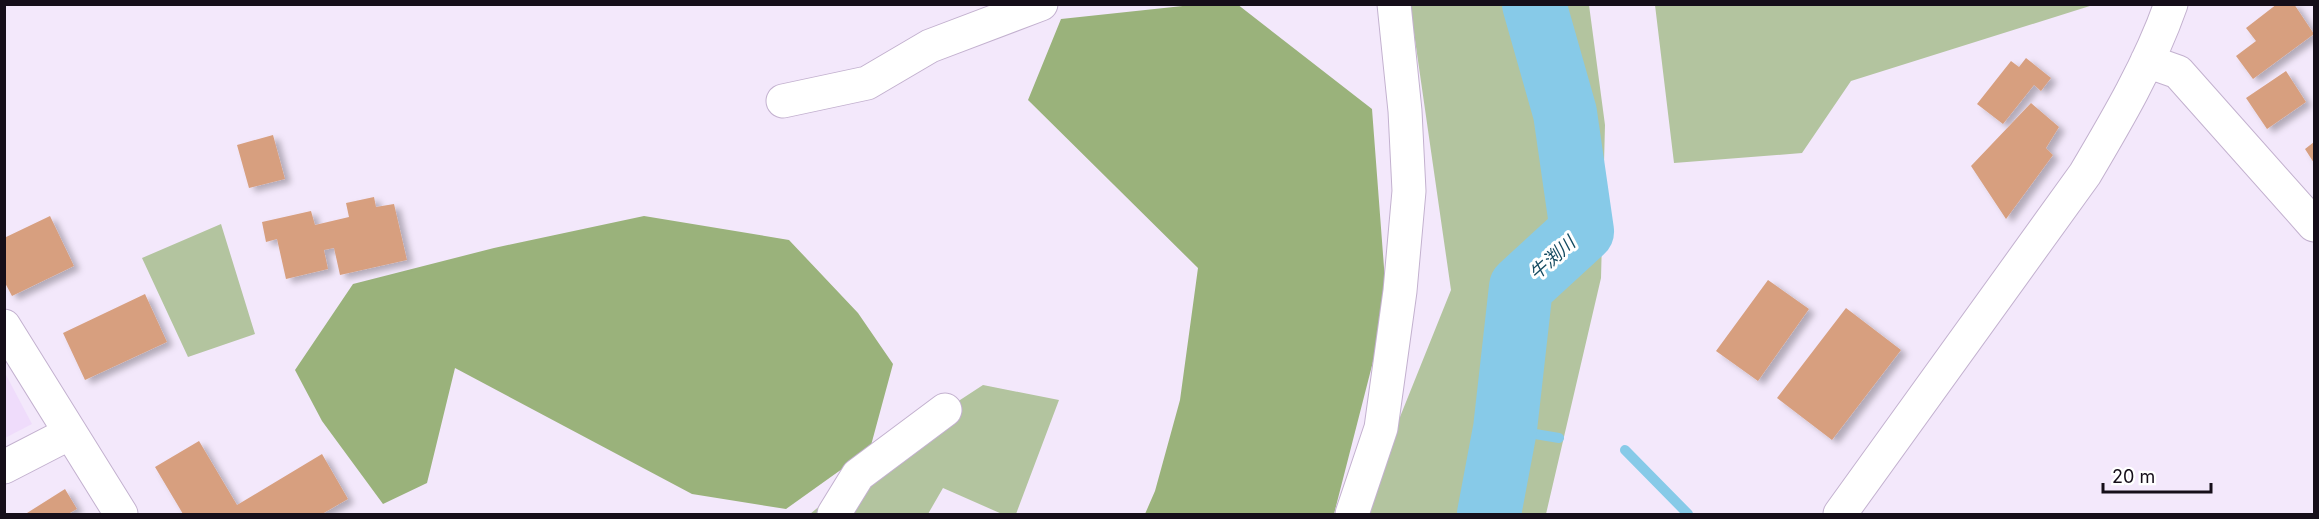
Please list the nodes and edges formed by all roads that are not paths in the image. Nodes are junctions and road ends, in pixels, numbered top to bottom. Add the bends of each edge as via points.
1 (1041, 4) edge
2 (1394, 4) edge
3 (2171, 4) edge
4 (2147, 61) junction
5 (783, 101) dead end
6 (2314, 225) edge
7 (4, 326) edge
8 (945, 410) dead end
9 (70, 433) junction
10 (4, 467) edge
11 (121, 514) edge
12 (834, 514) edge
13 (1352, 514) edge
14 (1840, 514) edge

1 - 5 street via 930,46 867,83
2 - 13 street via 1409,191 1401,291 1381,428
3 - 4 street
4 - 6 street via 2178,72
4 - 14 street via 2085,174
7 - 9 street
8 - 12 street via 858,475
9 - 10 street
9 - 11 street

